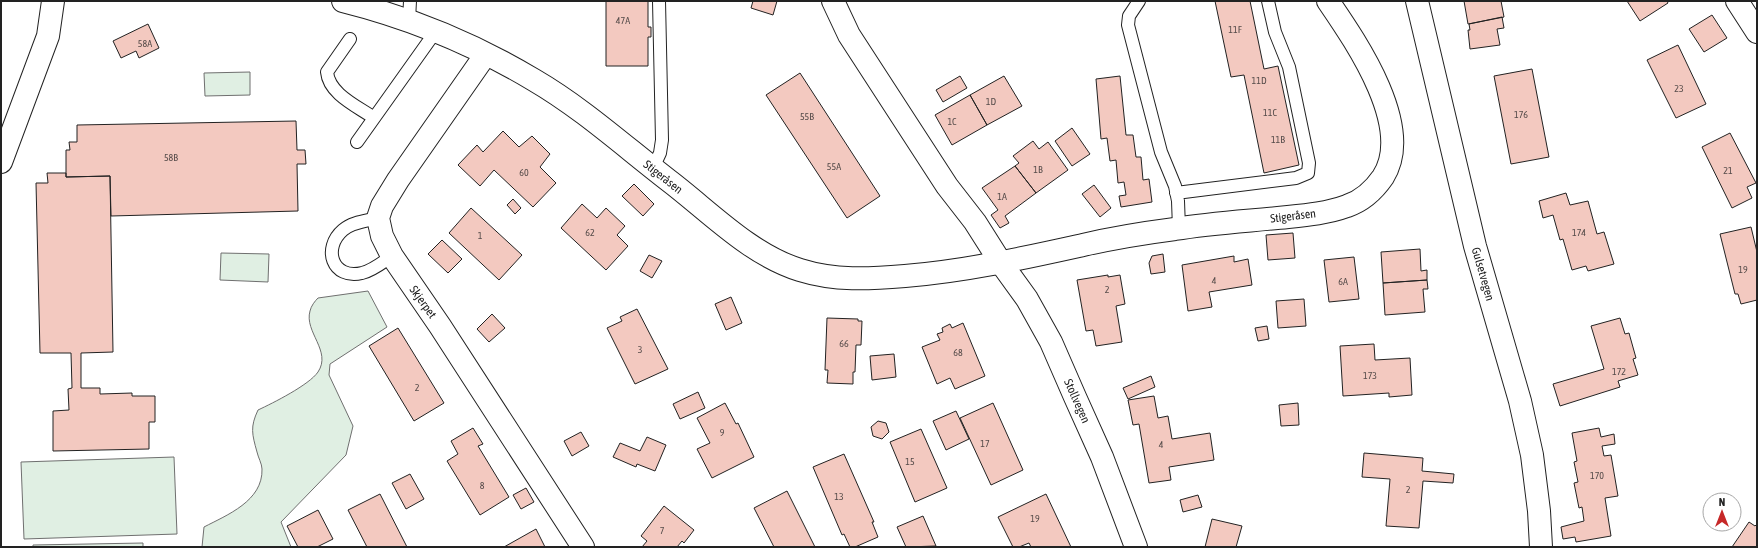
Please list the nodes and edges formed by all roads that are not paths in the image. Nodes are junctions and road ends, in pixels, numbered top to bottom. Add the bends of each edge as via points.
1 (53, 1) edge
2 (344, 1) edge
3 (659, 1) edge
4 (833, 1) edge
5 (1139, 1) edge
6 (1268, 1) edge
7 (1328, 1) edge
8 (1416, 1) edge
9 (1737, 1) edge
10 (409, 11) edge
11 (436, 31) junction
12 (1757, 32) edge
13 (350, 39) dead end
14 (486, 54) junction
15 (374, 118) junction
16 (357, 142) dead end
17 (1, 162) edge
18 (653, 168) junction
19 (1176, 193) junction
20 (378, 218) junction
21 (1179, 228) junction
22 (392, 256) junction
23 (1001, 263) junction
24 (583, 547) edge
25 (1136, 547) edge
26 (1541, 547) edge

1 - 17 street via 48,36
2 - 10 street, Stigeråsen via 384,11
3 - 18 lane via 662,140 660,153
4 - 23 street via 853,41 947,186 975,222
5 - 19 lane via 1129,16 1131,41 1161,152
6 - 19 lane via 1275,32 1290,67 1309,163 1308,173 1296,178
7 - 21 street, Stigeråsen via 1365,59 1382,97 1392,137 1391,156 1384,175 1371,192 1353,204 1329,211
8 - 26 street, Gulsetvegen via 1475,246 1520,401 1532,455
9 - 12 street
10 - 11 street, Stigeråsen
11 - 14 street, Stigeråsen
11 - 15 lane
13 - 15 lane via 327,72 328,80 332,89
14 - 18 street, Stigeråsen via 535,80 566,101
14 - 20 street via 398,180 382,206
15 - 16 lane
18 - 23 street, Stigeråsen via 726,228 775,259 822,276 847,279 938,274
19 - 21 lane
20 - 22 street, Skjerpet via 382,236
20 - 22 lane via 355,223 340,233 333,244 333,262 344,273 354,275 364,273
21 - 23 street, Stigeråsen via 1088,243
22 - 24 street, Skjerpet
23 - 25 street, Stollvegen via 1027,299 1051,342 1102,457

